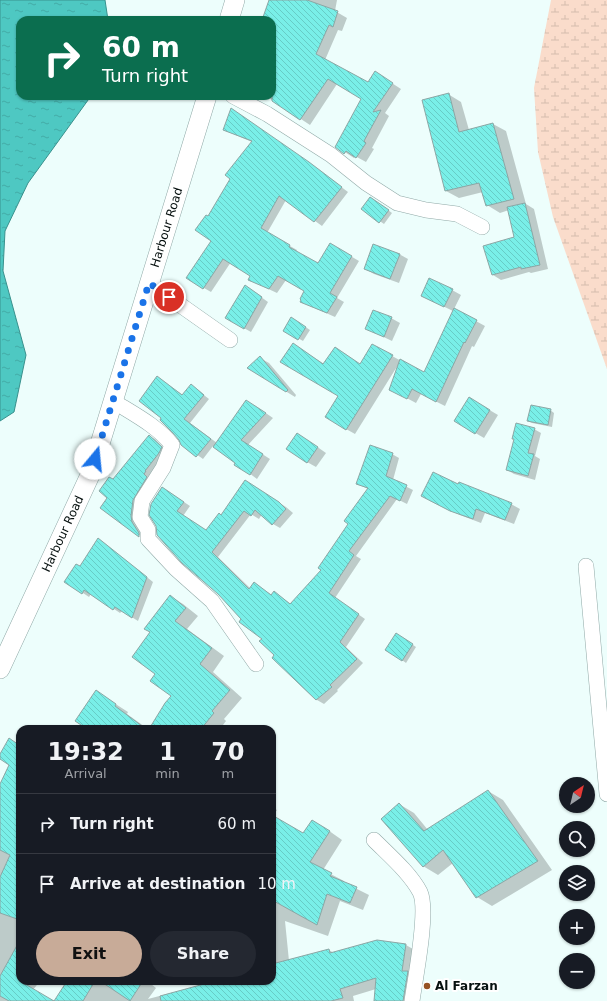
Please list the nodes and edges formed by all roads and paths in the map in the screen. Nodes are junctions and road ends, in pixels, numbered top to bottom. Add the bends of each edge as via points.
1 (235, 0) edge
2 (230, 16) edge
3 (206, 100) edge
4 (241, 100) edge
5 (482, 227) dead end
6 (149, 283) junction
7 (230, 340) dead end
8 (113, 401) junction
9 (586, 566) dead end
10 (256, 664) dead end
11 (0, 670) edge
12 (607, 794) edge
13 (374, 840) dead end
14 (412, 1001) edge

1 - 2 street
3 - 6 street, Harbour Road
4 - 5 street via 331,155 366,183 397,203 458,214
6 - 7 street
6 - 8 street, Harbour Road
8 - 10 street via 168,439 172,446 163,468 142,501 140,517 148,530 148,539 176,569 212,601
8 - 11 street, Harbour Road via 90,473
9 - 12 street
13 - 14 street via 421,893 424,918

